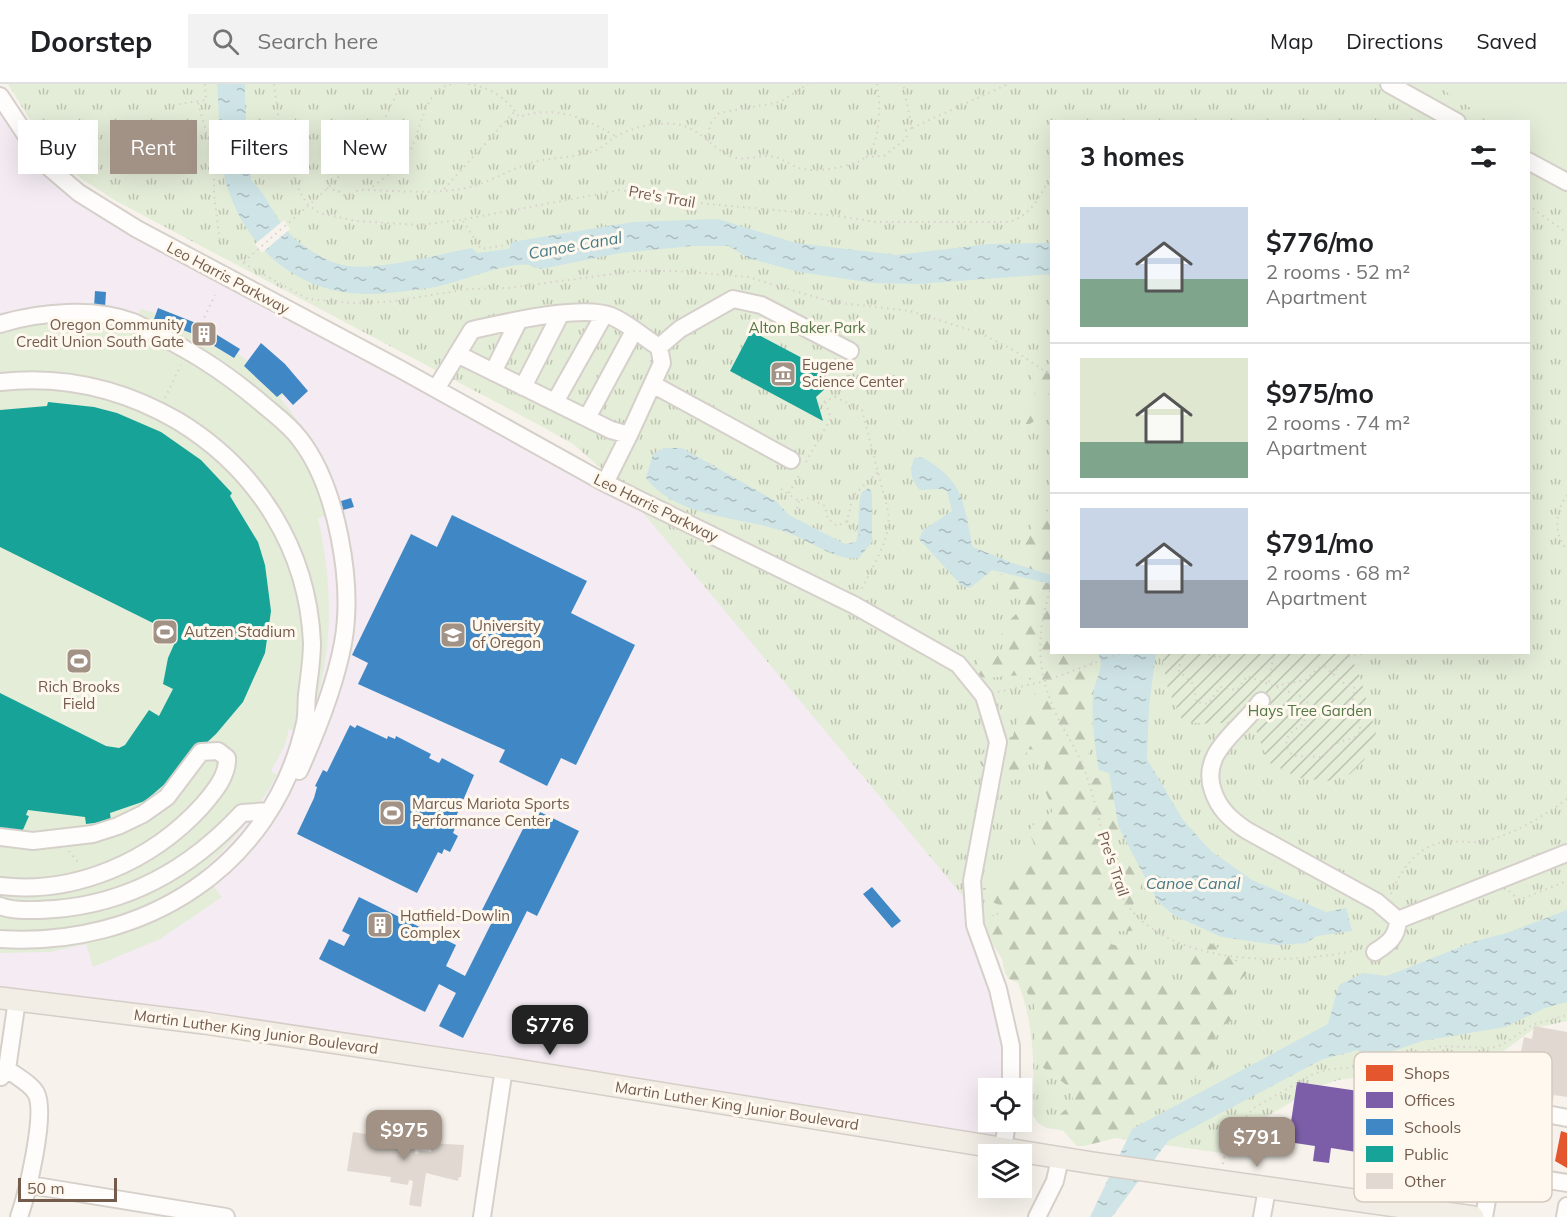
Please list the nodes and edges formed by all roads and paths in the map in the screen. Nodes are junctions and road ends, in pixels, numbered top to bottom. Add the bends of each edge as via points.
1 (205, 84) edge
2 (274, 84) edge
3 (400, 84) edge
4 (453, 84) edge
5 (468, 84) edge
6 (808, 84) edge
7 (878, 84) edge
8 (903, 84) edge
9 (1008, 84) edge
10 (1389, 84) edge
11 (1409, 89) edge
12 (0, 96) edge
13 (198, 103) junction
14 (173, 105) dead end
15 (515, 111) junction
16 (1454, 120) edge
17 (912, 128) junction
18 (616, 136) junction
19 (708, 141) junction
20 (866, 157) junction
21 (1531, 167) edge
22 (1050, 177) edge
23 (1567, 182) edge
24 (327, 188) junction
25 (444, 189) junction
26 (368, 190) junction
27 (307, 204) junction
28 (1530, 207) edge
29 (462, 220) junction
30 (1567, 233) edge
31 (220, 242) dead end
32 (507, 245) dead end
33 (243, 263) junction
34 (237, 271) dead end
35 (215, 295) dead end
36 (560, 315) junction
37 (604, 315) junction
38 (519, 320) junction
39 (0, 324) edge
40 (634, 331) junction
41 (659, 347) junction
42 (188, 350) junction
43 (850, 351) joint
44 (457, 354) junction
45 (493, 372) junction
46 (1050, 375) edge
47 (0, 382) edge
48 (654, 385) junction
49 (523, 387) junction
50 (436, 389) junction
51 (835, 397) junction
52 (825, 401) junction
53 (555, 402) junction
54 (818, 404) dead end
55 (158, 410) junction
56 (587, 418) junction
57 (629, 435) junction
58 (791, 460) dead end
59 (878, 472) junction
60 (605, 483) junction
61 (781, 489) dead end
62 (789, 493) junction
63 (1567, 495) edge
64 (799, 501) junction
65 (795, 514) dead end
66 (847, 521) junction
67 (862, 538) dead end
68 (1567, 550) edge
69 (1050, 590) edge
70 (854, 606) junction
71 (1119, 654) edge
72 (1186, 654) edge
73 (1208, 654) edge
74 (1223, 654) edge
75 (1274, 654) edge
76 (1361, 654) edge
77 (1332, 674) junction
78 (1045, 681) junction
79 (1269, 684) junction
80 (1276, 686) junction
81 (984, 696) junction
82 (1261, 701) joint
83 (282, 789) junction
84 (1567, 799) edge
85 (268, 811) junction
86 (0, 837) edge
87 (51, 839) junction
88 (1567, 853) edge
89 (1502, 878) junction
90 (85, 879) junction
91 (1567, 881) edge
92 (0, 886) edge
93 (0, 906) edge
94 (1393, 915) junction
95 (0, 939) edge
96 (1368, 950) joint
97 (8, 999) edge
98 (1567, 1015) edge
99 (1422, 1052) edge
100 (504, 1068) junction
101 (1354, 1068) edge
102 (4, 1074) edge
103 (1011, 1078) edge
104 (1552, 1115) edge
105 (1567, 1118) edge
106 (978, 1145) edge
107 (1032, 1154) edge
108 (1060, 1158) junction
109 (1552, 1180) edge
110 (1220, 1182) junction
111 (1567, 1183) edge
112 (30, 1185) junction
113 (1267, 1189) junction
114 (1354, 1201) edge
115 (1363, 1202) edge
116 (1487, 1202) edge
117 (1567, 1206) edge
118 (20, 1217) edge
119 (226, 1217) edge
120 (482, 1217) edge
121 (1037, 1217) edge
122 (1262, 1217) edge
123 (1473, 1217) edge
124 (1484, 1217) edge
125 (1565, 1217) edge

1 - 13 path via 206,100
2 - 27 path via 282,145
3 - 24 path via 392,109 371,140
4 - 26 path via 432,95 407,156
5 - 15 path via 486,87
6 - 19 path via 780,102 719,113 710,124
7 - 20 path via 879,120
8 - 17 path
9 - 17 path
10 - 11 street
11 - 16 street
12 - 50 street, Leo Harris Parkway via 45,164 79,193 136,229
13 - 14 path
13 - 31 path via 214,160
15 - 18 path via 519,117 552,110
15 - 25 path
17 - 20 path via 906,130 907,138 884,156
18 - 19 path via 643,126 676,124
18 - 25 path via 592,152 534,162 486,182
19 - 20 path via 731,157 778,157 799,168 834,167
21 - 23 street
22 - 29 path, Pre's Trail via 1036,203 1022,218 1009,222 876,222 689,202 620,190
24 - 26 path via 348,199 358,190
24 - 27 path
25 - 26 path
27 - 29 path, Pre's Trail via 319,213 393,225
27 - 33 path
28 - 30 path
29 - 32 path via 481,249
33 - 34 path
33 - 46 path via 308,299 351,303 387,302 635,271 748,278 832,302 910,311 980,333
35 - 42 path
36 - 37 street
36 - 38 street
36 - 49 street
37 - 40 street
37 - 53 street
38 - 44 street via 472,330
38 - 45 street
39 - 42 street via 51,315 119,318
40 - 41 street
40 - 56 street
41 - 43 street via 680,329 733,299 761,305
41 - 48 street via 662,363
42 - 55 path
42 - 83 street via 236,381 298,436 322,478 344,558 345,629 339,657 313,741 298,773
43 - 51 path via 858,356
44 - 45 street
44 - 50 street
45 - 49 street
47 - 55 street via 81,384 120,394
48 - 57 street
48 - 58 street
49 - 53 street
50 - 60 street, Leo Harris Parkway
51 - 52 path
51 - 59 path via 862,410
52 - 54 path
52 - 62 path via 831,418
53 - 56 street
55 - 83 street via 212,443 256,488 288,541 303,581 312,644 307,712
56 - 57 street
57 - 60 street
59 - 66 path via 853,496
59 - 70 path via 890,521
60 - 70 street, Leo Harris Parkway
61 - 62 path
62 - 64 path
63 - 68 path via 1558,513 1557,530
64 - 65 path
64 - 66 path via 809,498 825,506 828,519 837,525
66 - 67 path
69 - 78 path, Pre's Trail via 1044,606 1039,660
70 - 81 street, Leo Harris Parkway via 958,664
71 - 78 path
72 - 79 path via 1181,656 1179,671 1194,685 1196,702 1208,704 1220,687 1237,690 1247,676
73 - 74 path via 1218,658
75 - 79 path
76 - 77 path via 1347,657
77 - 80 path via 1321,666 1306,680
77 - 80 path via 1355,688 1352,702 1361,731 1334,744 1322,757 1293,756 1289,751 1288,735 1304,723 1309,703 1304,697
78 - 81 path
78 - 96 path, Pre's Trail via 1054,709 1083,767 1119,892 1145,922 1176,942 1222,955 1328,957
79 - 80 path
79 - 82 path
81 - 103 street, Leo Harris Parkway via 998,742 972,880 975,924 998,989 1011,1046
82 - 94 street via 1217,751 1210,765 1208,776 1217,803 1228,818 1246,830 1377,902
83 - 85 street
84 - 94 path via 1511,833 1427,847 1399,874
85 - 93 street via 242,813 201,853 161,878 125,894 68,908
85 - 95 street via 219,870 151,915 86,935 52,940
86 - 87 street via 24,842
87 - 90 path via 75,857
87 - 90 street via 93,834 135,818 173,792 201,752 224,753 227,764 218,785 186,822 140,856
88 - 89 street
89 - 91 path via 1512,896 1519,900
89 - 94 street
90 - 92 street via 40,887
94 - 96 street via 1397,930 1389,943
97 - 100 main road, Martin Luther King Junior Boulevard via 204,1023
97 - 102 street
98 - 99 path via 1532,1025 1491,1048 1442,1046
100 - 106 main road, Martin Luther King Junior Boulevard
100 - 120 street
101 - 110 path via 1313,1074 1254,1108 1235,1128 1226,1148
102 - 112 street via 35,1091 38,1099
104 - 105 street
107 - 108 main road, Martin Luther King Junior Boulevard
108 - 110 main road, Martin Luther King Junior Boulevard
108 - 121 street via 1055,1181
109 - 111 street
110 - 113 main road, Martin Luther King Junior Boulevard
112 - 118 street
112 - 119 street
113 - 114 main road, Martin Luther King Junior Boulevard
113 - 122 street
115 - 123 main road, Martin Luther King Junior Boulevard
116 - 124 street
117 - 125 street

